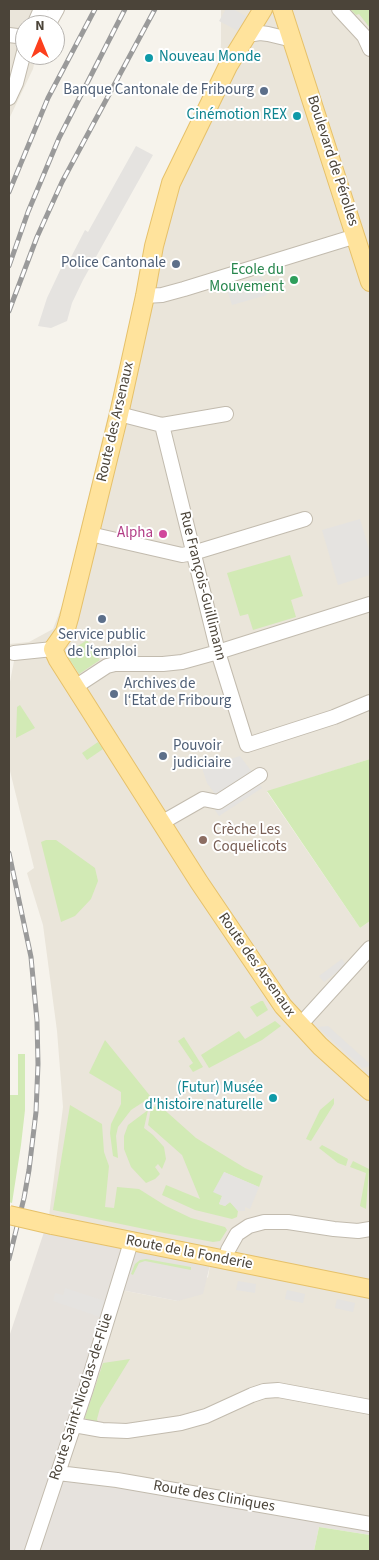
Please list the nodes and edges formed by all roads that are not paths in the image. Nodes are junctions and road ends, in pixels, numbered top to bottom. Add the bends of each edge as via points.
1 (264, 9) edge
2 (282, 9) edge
3 (339, 9) edge
4 (247, 35) junction
5 (293, 40) junction
6 (370, 48) edge
7 (21, 65) edge
8 (9, 98) edge
9 (356, 236) junction
10 (370, 282) edge
11 (145, 296) junction
12 (118, 414) junction
13 (226, 414) dead end
14 (162, 425) junction
15 (305, 519) dead end
16 (90, 534) junction
17 (193, 553) junction
18 (370, 604) edge
19 (53, 649) junction
20 (218, 652) junction
21 (14, 653) dead end
22 (75, 687) junction
23 (368, 704) edge
24 (260, 775) dead end
25 (161, 823) junction
26 (370, 948) edge
27 (300, 1025) junction
28 (370, 1091) edge
29 (9, 1215) edge
30 (370, 1229) edge
31 (131, 1242) junction
32 (225, 1261) junction
33 (370, 1289) edge
34 (370, 1407) edge
35 (74, 1425) junction
36 (58, 1472) junction
37 (370, 1524) edge
38 (32, 1551) edge

1 - 4 main road, Route des Arsenaux
2 - 5 main road, Boulevard de Pérolles
3 - 6 street via 364,36
4 - 5 street via 268,34
4 - 11 main road, Route des Arsenaux via 228,66 170,183
5 - 9 main road, Boulevard de Pérolles
7 - 8 street
9 - 10 main road, Boulevard de Pérolles
9 - 11 street via 179,291
11 - 12 main road, Route des Arsenaux
12 - 14 street
12 - 16 main road, Route des Arsenaux
13 - 14 street
14 - 17 street, Rue François-Guillimann
15 - 17 street
16 - 17 street via 182,555
16 - 19 main road, Route des Arsenaux via 67,625
17 - 20 street, Rue François-Guillimann
18 - 20 street
19 - 21 street
19 - 22 main road, Route des Arsenaux
20 - 22 street via 182,662 115,664
20 - 23 street, Rue François-Guillimann via 247,745
22 - 25 main road, Route des Arsenaux
24 - 25 street via 218,802 203,799
25 - 27 main road, Route des Arsenaux via 266,982
26 - 27 street
27 - 28 main road, Route des Arsenaux
29 - 31 main road, Route de la Fonderie, bridge
30 - 32 street via 264,1222 237,1234
31 - 32 main road, Route de la Fonderie
31 - 35 street, Route Saint-Nicolas-de-Flüe
32 - 33 main road, Route de la Fonderie
34 - 35 street via 278,1390 252,1395 206,1416 181,1423 127,1431
35 - 36 street, Route Saint-Nicolas-de-Flüe
36 - 37 street, Route des Cliniques
36 - 38 street, Route Saint-Nicolas-de-Flüe

